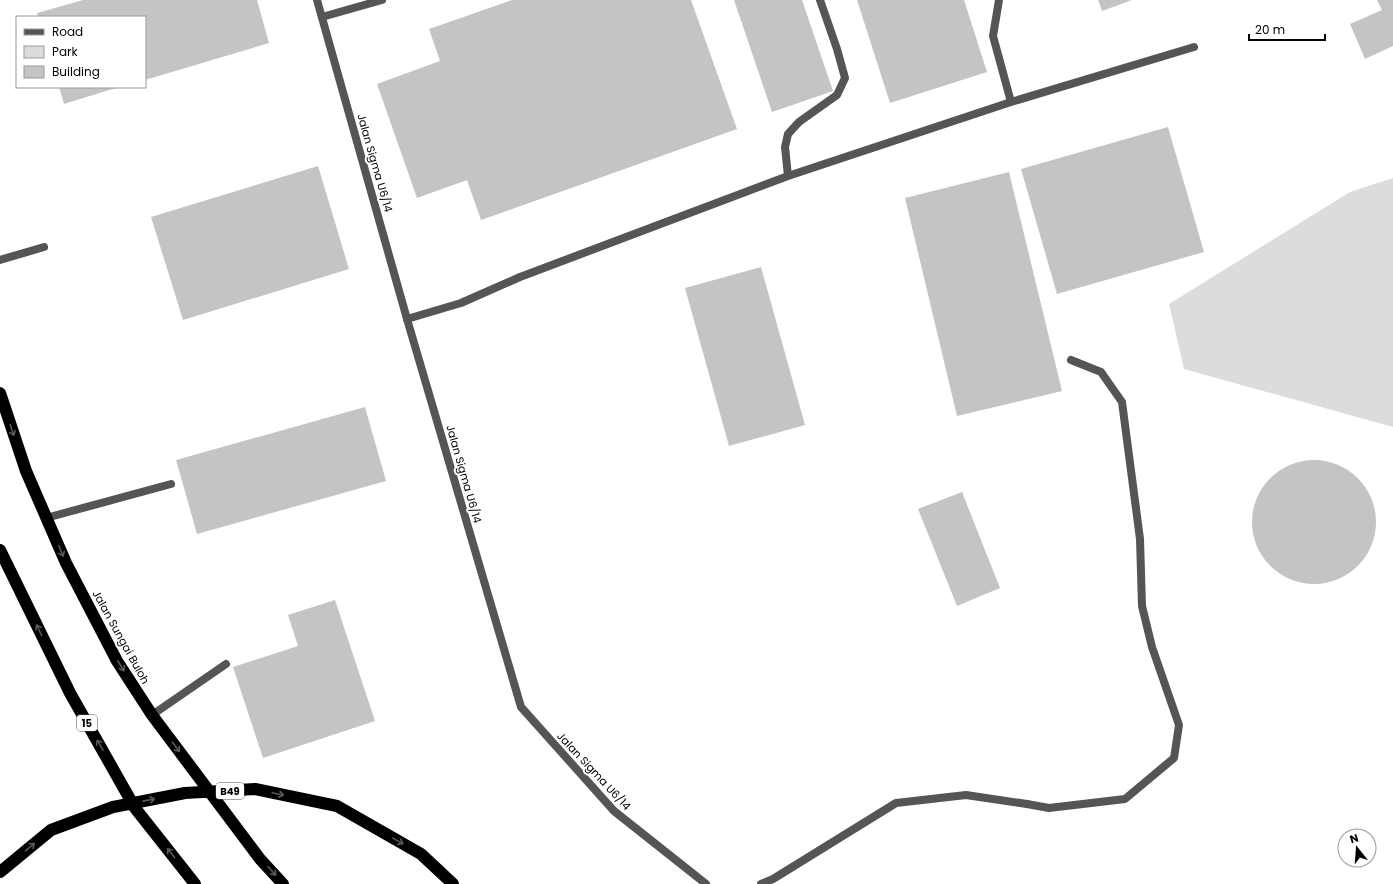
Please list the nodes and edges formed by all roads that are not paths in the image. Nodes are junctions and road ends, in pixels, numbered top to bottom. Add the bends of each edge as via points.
1 (317, 0) edge
2 (382, 0) edge
3 (820, 0) edge
4 (999, 0) edge
5 (322, 17) junction
6 (1194, 47) dead end
7 (1011, 102) junction
8 (788, 176) junction
9 (44, 248) dead end
10 (0, 260) edge
11 (407, 319) junction
12 (1071, 360) dead end
13 (0, 393) edge
14 (171, 484) dead end
15 (46, 518) junction
16 (0, 550) edge
17 (226, 664) dead end
18 (152, 715) junction
19 (0, 872) edge
20 (195, 884) edge
21 (283, 884) edge
22 (454, 884) edge
23 (706, 884) edge
24 (761, 884) edge

1 - 5 street, Jalan Sigma U6/14
2 - 5 street
3 - 8 street via 845,78 837,95 799,122 788,134 785,147
4 - 7 street via 993,36
5 - 11 street, Jalan Sigma U6/14
6 - 7 street
7 - 8 street
8 - 11 street via 520,277 461,303
9 - 10 street
11 - 23 street, Jalan Sigma U6/14 via 521,707 614,810
12 - 24 street via 1101,372 1122,402 1140,539 1142,606 1152,647 1179,725 1174,758 1125,799 1049,808 966,795 896,803
13 -> 15 highway, Jalan Sungai Buloh via 26,471
14 - 15 street
15 -> 18 highway, Jalan Sungai Buloh via 66,563 118,661
20 -> 16 highway, 15 via 135,808 70,693
17 - 18 street
18 -> 21 highway, Jalan Sungai Buloh via 260,859
19 -> 22 highway, B49 via 51,830 113,807 185,793 256,789 337,806 421,854

